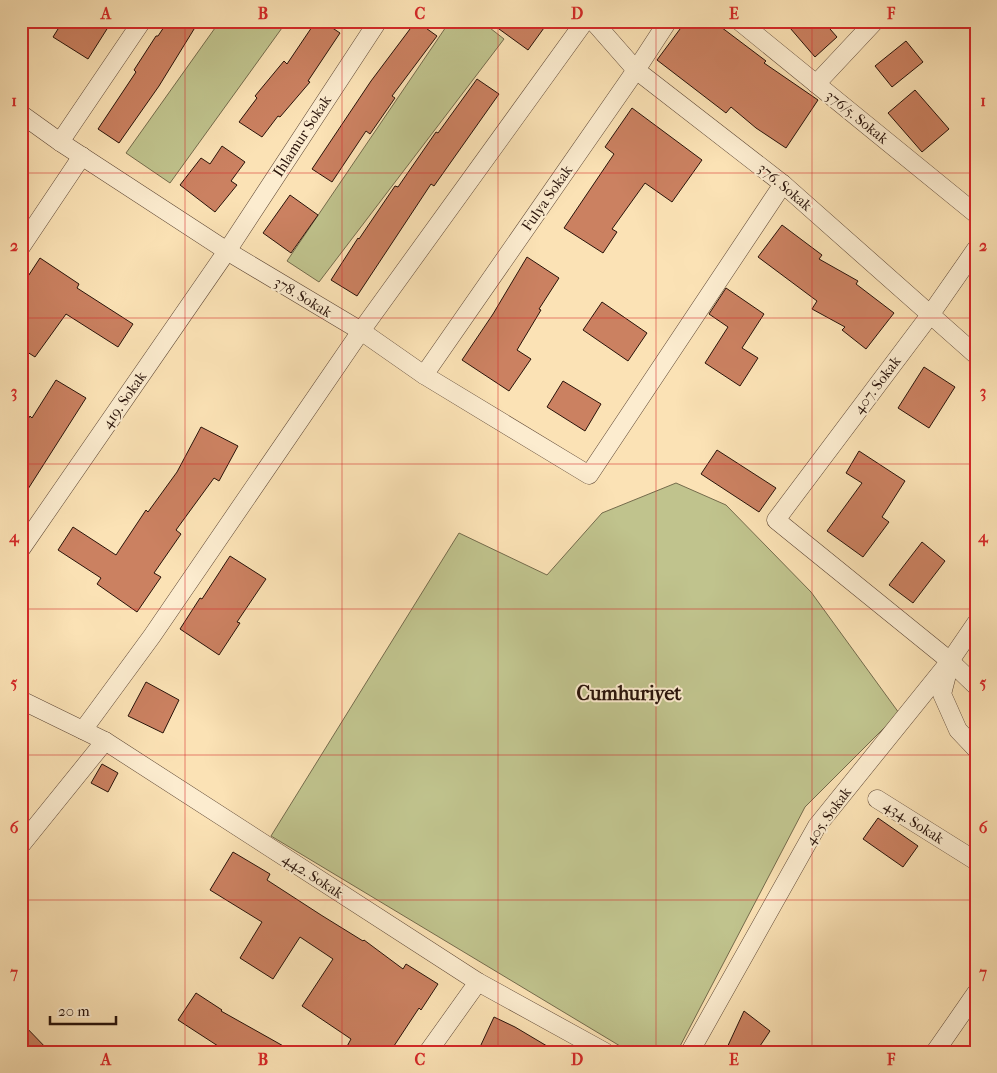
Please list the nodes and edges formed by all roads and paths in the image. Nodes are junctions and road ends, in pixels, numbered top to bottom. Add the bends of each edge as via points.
1 (142, 21) edge
2 (378, 21) edge
3 (585, 21) edge
4 (593, 21) edge
5 (668, 21) edge
6 (739, 21) edge
7 (875, 21) edge
8 (636, 70) junction
9 (816, 84) junction
10 (21, 114) edge
11 (60, 142) junction
12 (82, 156) junction
13 (783, 184) junction
14 (976, 214) edge
15 (21, 247) edge
16 (976, 249) edge
17 (227, 251) junction
18 (930, 315) junction
19 (361, 331) junction
20 (976, 355) edge
21 (424, 375) junction
22 (21, 549) edge
23 (976, 623) edge
24 (950, 661) junction
25 (976, 686) edge
26 (21, 700) edge
27 (83, 730) junction
28 (105, 741) junction
29 (976, 750) edge
30 (877, 799) dead end
31 (21, 845) edge
32 (976, 861) edge
33 (478, 982) junction
34 (976, 993) edge
35 (428, 1052) edge
36 (605, 1052) edge
37 (690, 1052) edge
38 (935, 1052) edge

1 - 11 street
2 - 17 street, Ihlamur Sokak
3 - 19 street
4 - 8 street, 376. Sokak
5 - 8 street, Fulya Sokak
6 - 9 street, 376/5. Sokak
7 - 9 street
8 - 13 street, 376. Sokak
8 - 21 street, Fulya Sokak
9 - 14 street, 376/5. Sokak
10 - 11 street, 378. Sokak
11 - 12 street, 378. Sokak
12 - 15 street
12 - 17 street, 378. Sokak
13 - 18 street, 376. Sokak
13 - 21 street, 378. Sokak via 589,474
16 - 18 street, 407. Sokak
17 - 19 street, 378. Sokak
17 - 22 street, 419. Sokak
18 - 20 street, 376. Sokak
18 - 24 street, 407. Sokak via 776,520
19 - 21 street, 378. Sokak
19 - 27 street via 152,636
23 - 24 street, 405. Sokak
24 - 25 street
24 - 29 street via 942,694 958,730
24 - 37 street, 405. Sokak via 817,826
26 - 27 street, 442. Sokak
27 - 28 street, 442. Sokak
28 - 31 street
28 - 33 street, 442. Sokak
30 - 32 street, 434. Sokak
33 - 35 street
33 - 36 street, 442. Sokak
34 - 38 street

